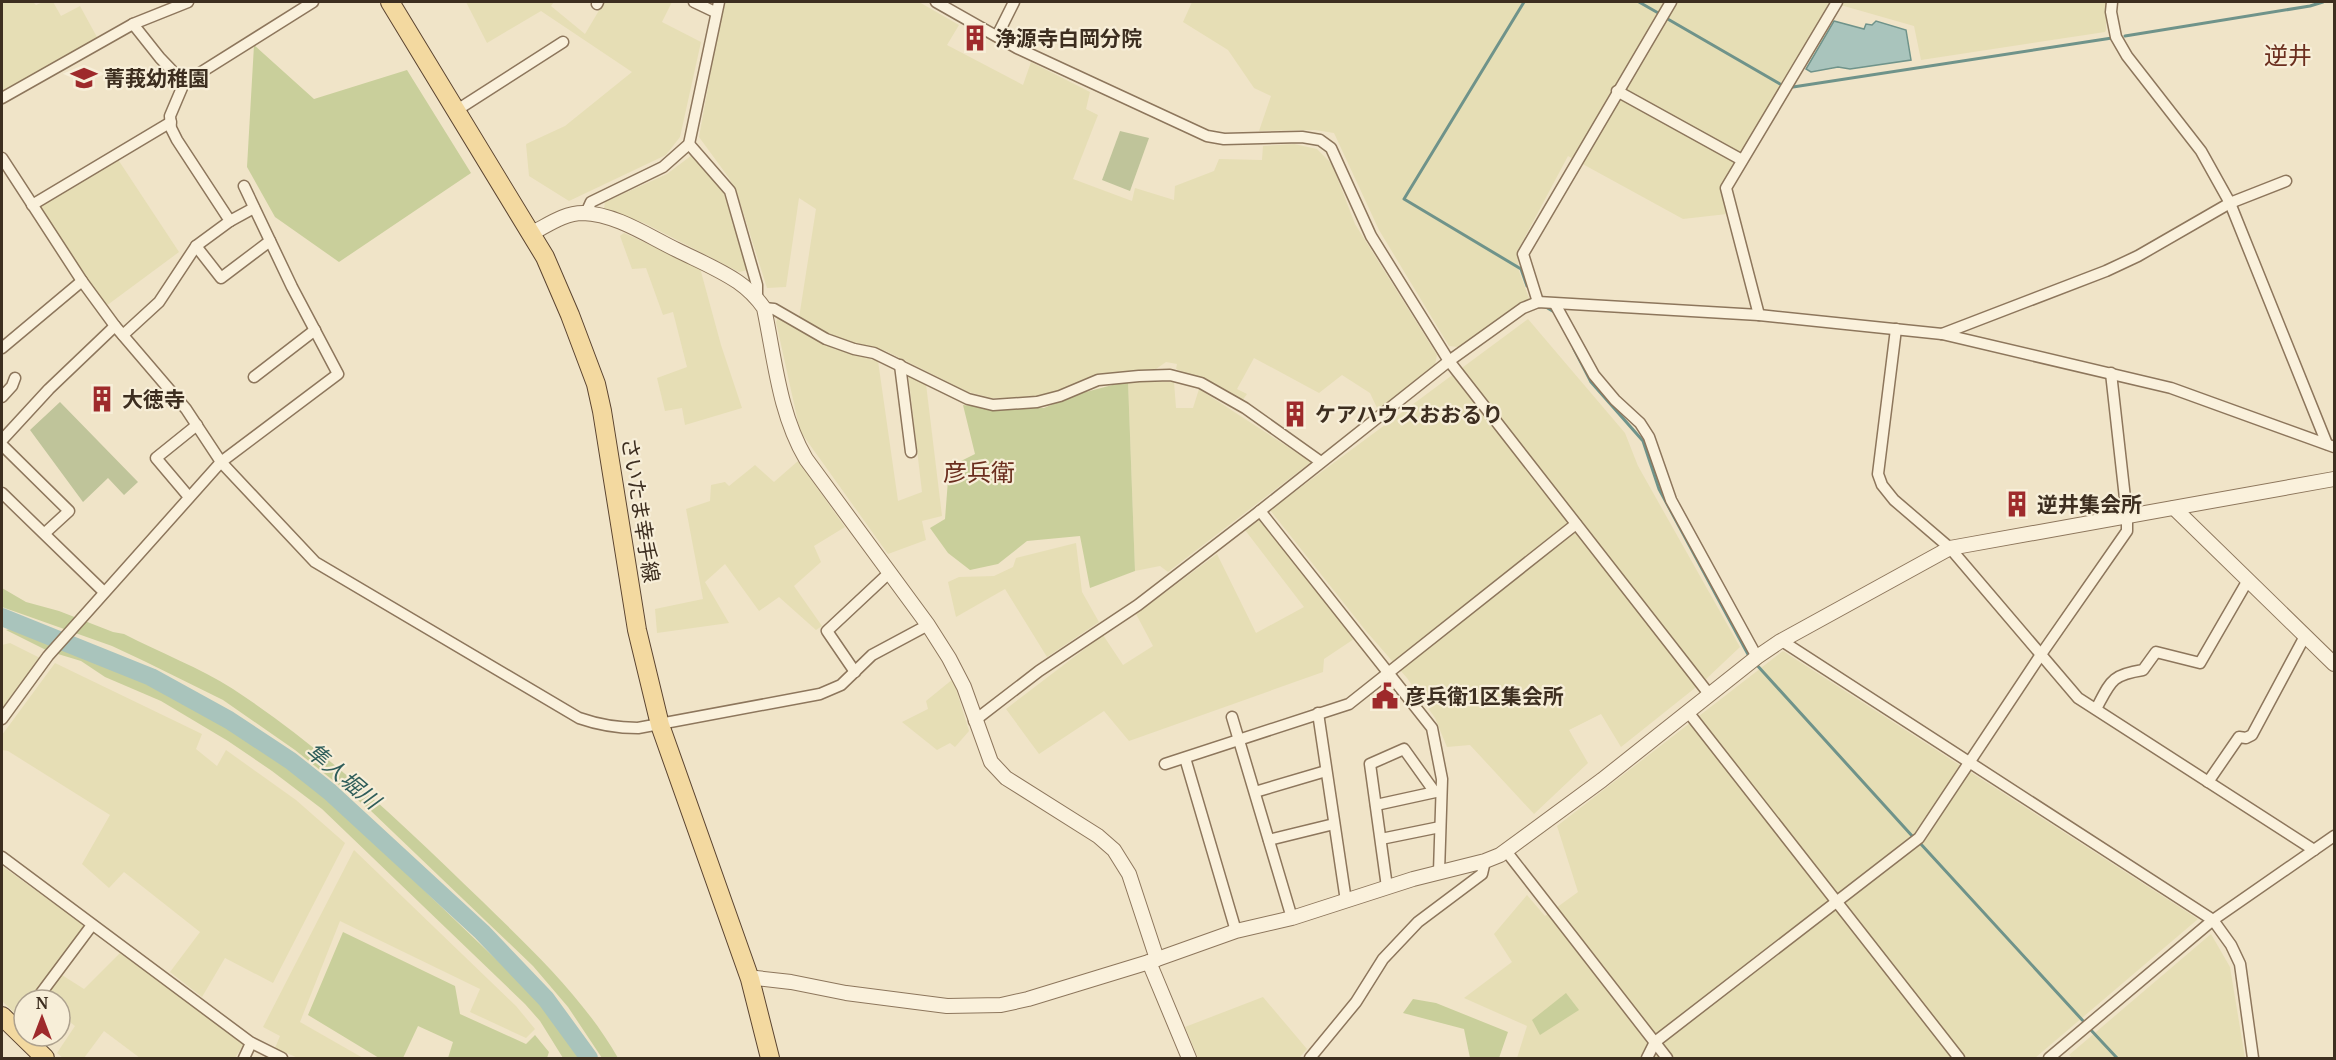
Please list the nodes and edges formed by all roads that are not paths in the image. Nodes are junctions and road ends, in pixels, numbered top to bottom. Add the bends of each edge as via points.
1 (188, 2) edge
2 (313, 2) edge
3 (390, 2) edge
4 (694, 2) edge
5 (936, 2) edge
6 (1014, 2) edge
7 (1671, 2) edge
8 (1837, 2) edge
9 (2112, 2) edge
10 (717, 7) edge
11 (133, 24) junction
12 (997, 36) junction
13 (563, 42) dead end
14 (184, 82) junction
15 (1617, 91) junction
16 (2, 98) edge
17 (457, 110) junction
18 (171, 122) junction
19 (689, 144) junction
20 (2, 158) edge
21 (1742, 160) junction
22 (2286, 181) dead end
23 (244, 186) dead end
24 (2230, 203) junction
25 (32, 205) junction
26 (254, 208) junction
27 (586, 213) junction
28 (230, 221) junction
29 (532, 233) junction
30 (270, 240) junction
31 (196, 246) junction
32 (82, 281) junction
33 (1538, 302) junction
34 (760, 304) junction
35 (1555, 304) junction
36 (1759, 315) junction
37 (115, 326) junction
38 (1896, 329) junction
39 (315, 330) junction
40 (1942, 334) junction
41 (123, 335) junction
42 (2, 348) edge
43 (1449, 362) junction
44 (900, 366) junction
45 (2111, 373) junction
46 (254, 377) dead end
47 (15, 378) dead end
48 (2, 397) edge
49 (197, 425) junction
50 (2, 440) edge
51 (2, 446) edge
52 (2331, 446) edge
53 (911, 452) dead end
54 (221, 462) junction
55 (1321, 462) junction
56 (2334, 480) edge
57 (2, 492) edge
58 (189, 497) junction
59 (2175, 508) junction
60 (1260, 511) junction
61 (2127, 516) junction
62 (1576, 524) junction
63 (45, 533) junction
64 (1950, 548) junction
65 (889, 573) junction
66 (2248, 580) junction
67 (104, 592) junction
68 (928, 625) junction
69 (2305, 636) junction
70 (1782, 640) junction
71 (2042, 652) junction
72 (1757, 657) junction
73 (2334, 664) edge
74 (855, 672) junction
75 (1389, 672) junction
76 (1709, 694) junction
77 (2096, 709) junction
78 (1688, 712) junction
79 (1318, 713) junction
80 (1232, 717) dead end
81 (2, 719) edge
82 (974, 721) junction
83 (660, 725) junction
84 (1239, 740) junction
85 (1185, 758) junction
86 (1970, 761) junction
87 (1165, 764) dead end
88 (1326, 771) junction
89 (2208, 782) junction
90 (1438, 791) junction
91 (1255, 792) junction
92 (1376, 805) junction
93 (1334, 824) junction
94 (1440, 827) junction
95 (2334, 836) edge
96 (1381, 839) junction
97 (1269, 840) junction
98 (2314, 850) junction
99 (1506, 851) junction
100 (2, 857) edge
101 (1485, 861) junction
102 (1439, 872) junction
103 (1387, 887) junction
104 (1836, 900) junction
105 (1346, 901) junction
106 (1292, 918) junction
107 (2213, 920) junction
108 (92, 925) junction
109 (1236, 931) junction
110 (1153, 961) junction
111 (750, 980) junction
112 (45, 988) edge
113 (1655, 1042) junction
114 (251, 1043) junction
115 (2057, 1056) edge
116 (244, 1059) edge
117 (282, 1059) edge
118 (770, 1059) edge
119 (1189, 1059) edge
120 (1310, 1059) edge
121 (1647, 1059) edge
122 (1667, 1059) edge
123 (1959, 1059) edge
124 (2253, 1059) edge

1 - 11 street
2 - 14 street
3 - 17 main road, さいたま幸手線
4 - 10 street
5 - 12 street
6 - 12 street
7 - 15 street
8 - 21 street
9 - 24 street via 2116,37 2127,56 2201,151
10 - 19 street
11 - 14 street
11 - 16 street
12 - 43 street via 1207,136 1320,140 1331,148 1371,236
13 - 17 street
14 - 18 street
15 - 21 street
15 - 33 street via 1523,254
17 - 29 main road, さいたま幸手線
18 - 25 street
18 - 28 street via 177,140
19 - 27 street via 663,167 591,202
19 - 34 street via 730,191
20 - 25 street
21 - 36 street via 1726,188
22 - 24 street
23 - 26 street
24 - 40 street via 2114,267
24 - 52 street
25 - 32 street
26 - 28 street
26 - 30 street
27 - 29 street via 564,216
27 - 34 street via 613,218 722,273 740,283
28 - 31 street
29 - 83 main road, さいたま幸手線 via 558,284 596,384 638,630
30 - 31 street via 221,278
30 - 39 street
31 - 41 street via 159,302
32 - 37 street
32 - 42 street
33 - 35 street
33 - 43 street via 1523,308
34 - 44 street via 826,339 874,352
34 - 65 street via 793,438
35 - 36 street
35 - 72 street via 1594,375 1649,437 1671,500
36 - 38 street
37 - 41 street
37 - 50 street via 49,388
38 - 40 street
38 - 64 street via 1878,474 1894,500
39 - 46 street
39 - 54 street via 338,374
40 - 45 street
41 - 49 street
43 - 55 street
43 - 62 street
44 - 53 street
44 - 55 street via 968,399 993,405 1037,402 1098,380 1170,375 1201,383 1245,408
45 - 52 street via 2171,388
45 - 61 street
47 - 48 street
49 - 54 street
49 - 58 street via 156,458
51 - 63 street via 69,511
54 - 58 street
54 - 83 street via 315,562 352,585 579,718 619,728
55 - 60 street
56 - 59 street
57 - 63 street
58 - 67 street
59 - 61 street
59 - 66 street
60 - 75 street
60 - 82 street
61 - 64 street
61 - 71 street via 2127,531
62 - 75 street
62 - 76 street
63 - 67 street
64 - 70 street
64 - 71 street
65 - 68 street
65 - 74 street via 827,631
66 - 69 street
66 - 77 street via 2200,663 2156,652 2143,670 2115,678
67 - 81 street via 48,656
68 - 74 street via 873,655
68 - 82 street via 950,658
69 - 73 street
69 - 89 street via 2252,735 2239,737
70 - 72 street
70 - 86 street
71 - 77 street via 2078,698
71 - 86 street
72 - 76 street
74 - 83 street via 841,685 820,694
75 - 79 street via 1348,704
75 - 90 street via 1432,728 1442,779
76 - 78 street
77 - 89 street
78 - 99 street
78 - 104 street
79 - 84 street
79 - 88 street
80 - 84 street
82 - 110 street via 991,762 1006,777 1114,850 1129,874
83 - 111 main road, さいたま幸手線
84 - 85 street
84 - 91 street
85 - 87 street
85 - 109 street
86 - 104 street via 1919,837
86 - 107 street
88 - 91 street
88 - 93 street
89 - 98 street
90 - 92 street
90 - 92 street via 1404,748 1370,764
90 - 94 street
91 - 97 street
92 - 96 street
93 - 97 street
93 - 105 street
94 - 96 street
94 - 102 street
95 - 98 street
96 - 103 street
97 - 106 street
98 - 107 street
99 - 101 street
99 - 113 street
100 - 108 street
101 - 102 street
101 - 120 street via 1482,874 1418,922 1383,959 1356,1002
102 - 103 street
103 - 105 street
104 - 113 street
104 - 123 street
105 - 106 street
106 - 109 street
107 - 115 street
107 - 124 street via 2240,964
108 - 112 street
108 - 114 street
109 - 110 street
110 - 111 street via 1028,999 989,1006 947,1006 791,982
110 - 119 street
111 - 118 main road, さいたま幸手線
113 - 121 street
113 - 122 street
114 - 116 street
114 - 117 street

